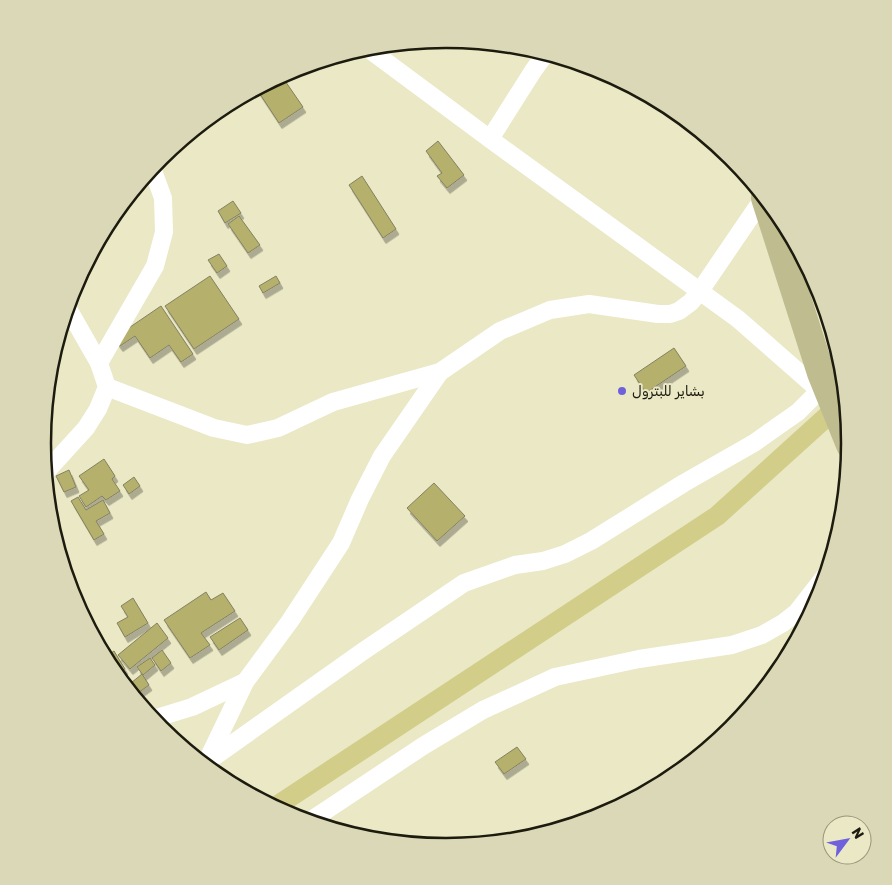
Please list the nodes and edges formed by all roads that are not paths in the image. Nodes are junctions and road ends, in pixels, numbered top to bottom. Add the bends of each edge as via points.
1 (375, 54) edge
2 (541, 59) edge
3 (490, 139) junction
4 (155, 176) edge
5 (760, 203) edge
6 (771, 218) edge
7 (700, 291) junction
8 (72, 316) edge
9 (99, 363) junction
10 (833, 364) edge
11 (440, 372) junction
12 (107, 387) junction
13 (824, 388) junction
14 (840, 423) edge
15 (52, 465) edge
16 (811, 594) edge
17 (246, 682) junction
18 (161, 716) edge
19 (208, 758) edge
20 (210, 759) edge
21 (317, 816) edge

1 - 3 street
2 - 3 street
3 - 7 street
4 - 9 street via 163,198 164,232 155,266
5 - 7 street
6 - 13 main road
7 - 11 street via 692,302 670,314 589,304 550,310 500,332
7 - 13 street
8 - 9 street
9 - 12 street
10 - 13 street
11 - 12 street via 333,402 278,428 247,434 214,428
11 - 17 street via 382,456 341,543
12 - 15 street via 86,428
13 - 14 main road
13 - 20 street via 798,412 754,443 591,541 565,554 515,565 464,583
16 - 21 street via 783,623 762,635 732,645 639,659 555,677 483,710
17 - 18 street
17 - 19 street

